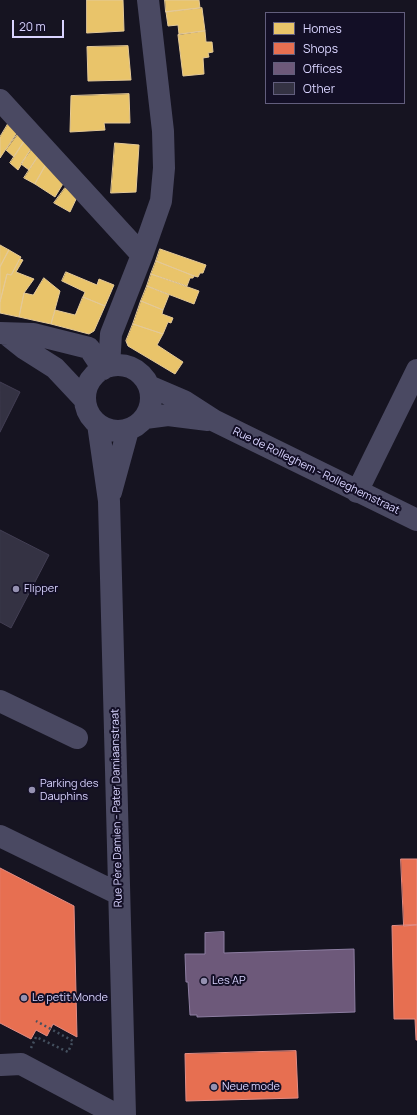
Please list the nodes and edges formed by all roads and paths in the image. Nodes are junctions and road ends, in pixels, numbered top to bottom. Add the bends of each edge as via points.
1 (148, 0) edge
2 (0, 100) edge
3 (142, 255) junction
4 (3, 333) edge
5 (106, 367) junction
6 (417, 370) edge
7 (149, 386) junction
8 (85, 400) junction
9 (215, 421) junction
10 (98, 424) junction
11 (136, 424) junction
12 (357, 492) junction
13 (109, 501) junction
14 (417, 520) edge
15 (0, 701) edge
16 (77, 738) dead end
17 (0, 836) edge
18 (119, 894) junction
19 (36, 1021) dead end
20 (30, 1050) dead end
21 (1, 1065) dead end
22 (118, 1115) edge
23 (125, 1115) edge

1 - 3 street via 164,168 161,201
2 - 3 street
3 - 5 street via 111,334
4 - 5 street via 33,334 89,348
4 - 8 street via 55,368
5 - 7 street via 121,365 133,368
5 - 8 street via 93,376 86,388
6 - 12 street
7 - 9 street, Rue de Rolleghem - Rolleghemstraat via 184,401
7 - 11 street via 150,408
8 - 10 street via 89,414
9 - 11 street, Rue de Rolleghem - Rolleghemstraat via 192,416 168,415
9 - 12 street, Rue de Rolleghem - Rolleghemstraat
10 - 11 street via 118,431
10 - 13 street, Rue Père Damien - Pater Damiaanstraat
11 - 13 street, Rue Père Damien - Pater Damiaanstraat
12 - 14 street, Rue de Rolleghem - Rolleghemstraat
13 - 18 street, Rue Père Damien - Pater Damiaanstraat
15 - 16 street
17 - 18 street
18 - 23 street, Rue Père Damien - Pater Damiaanstraat
19 - 20 path via 73,1041 68,1052 36,1037
21 - 22 street via 21,1064

